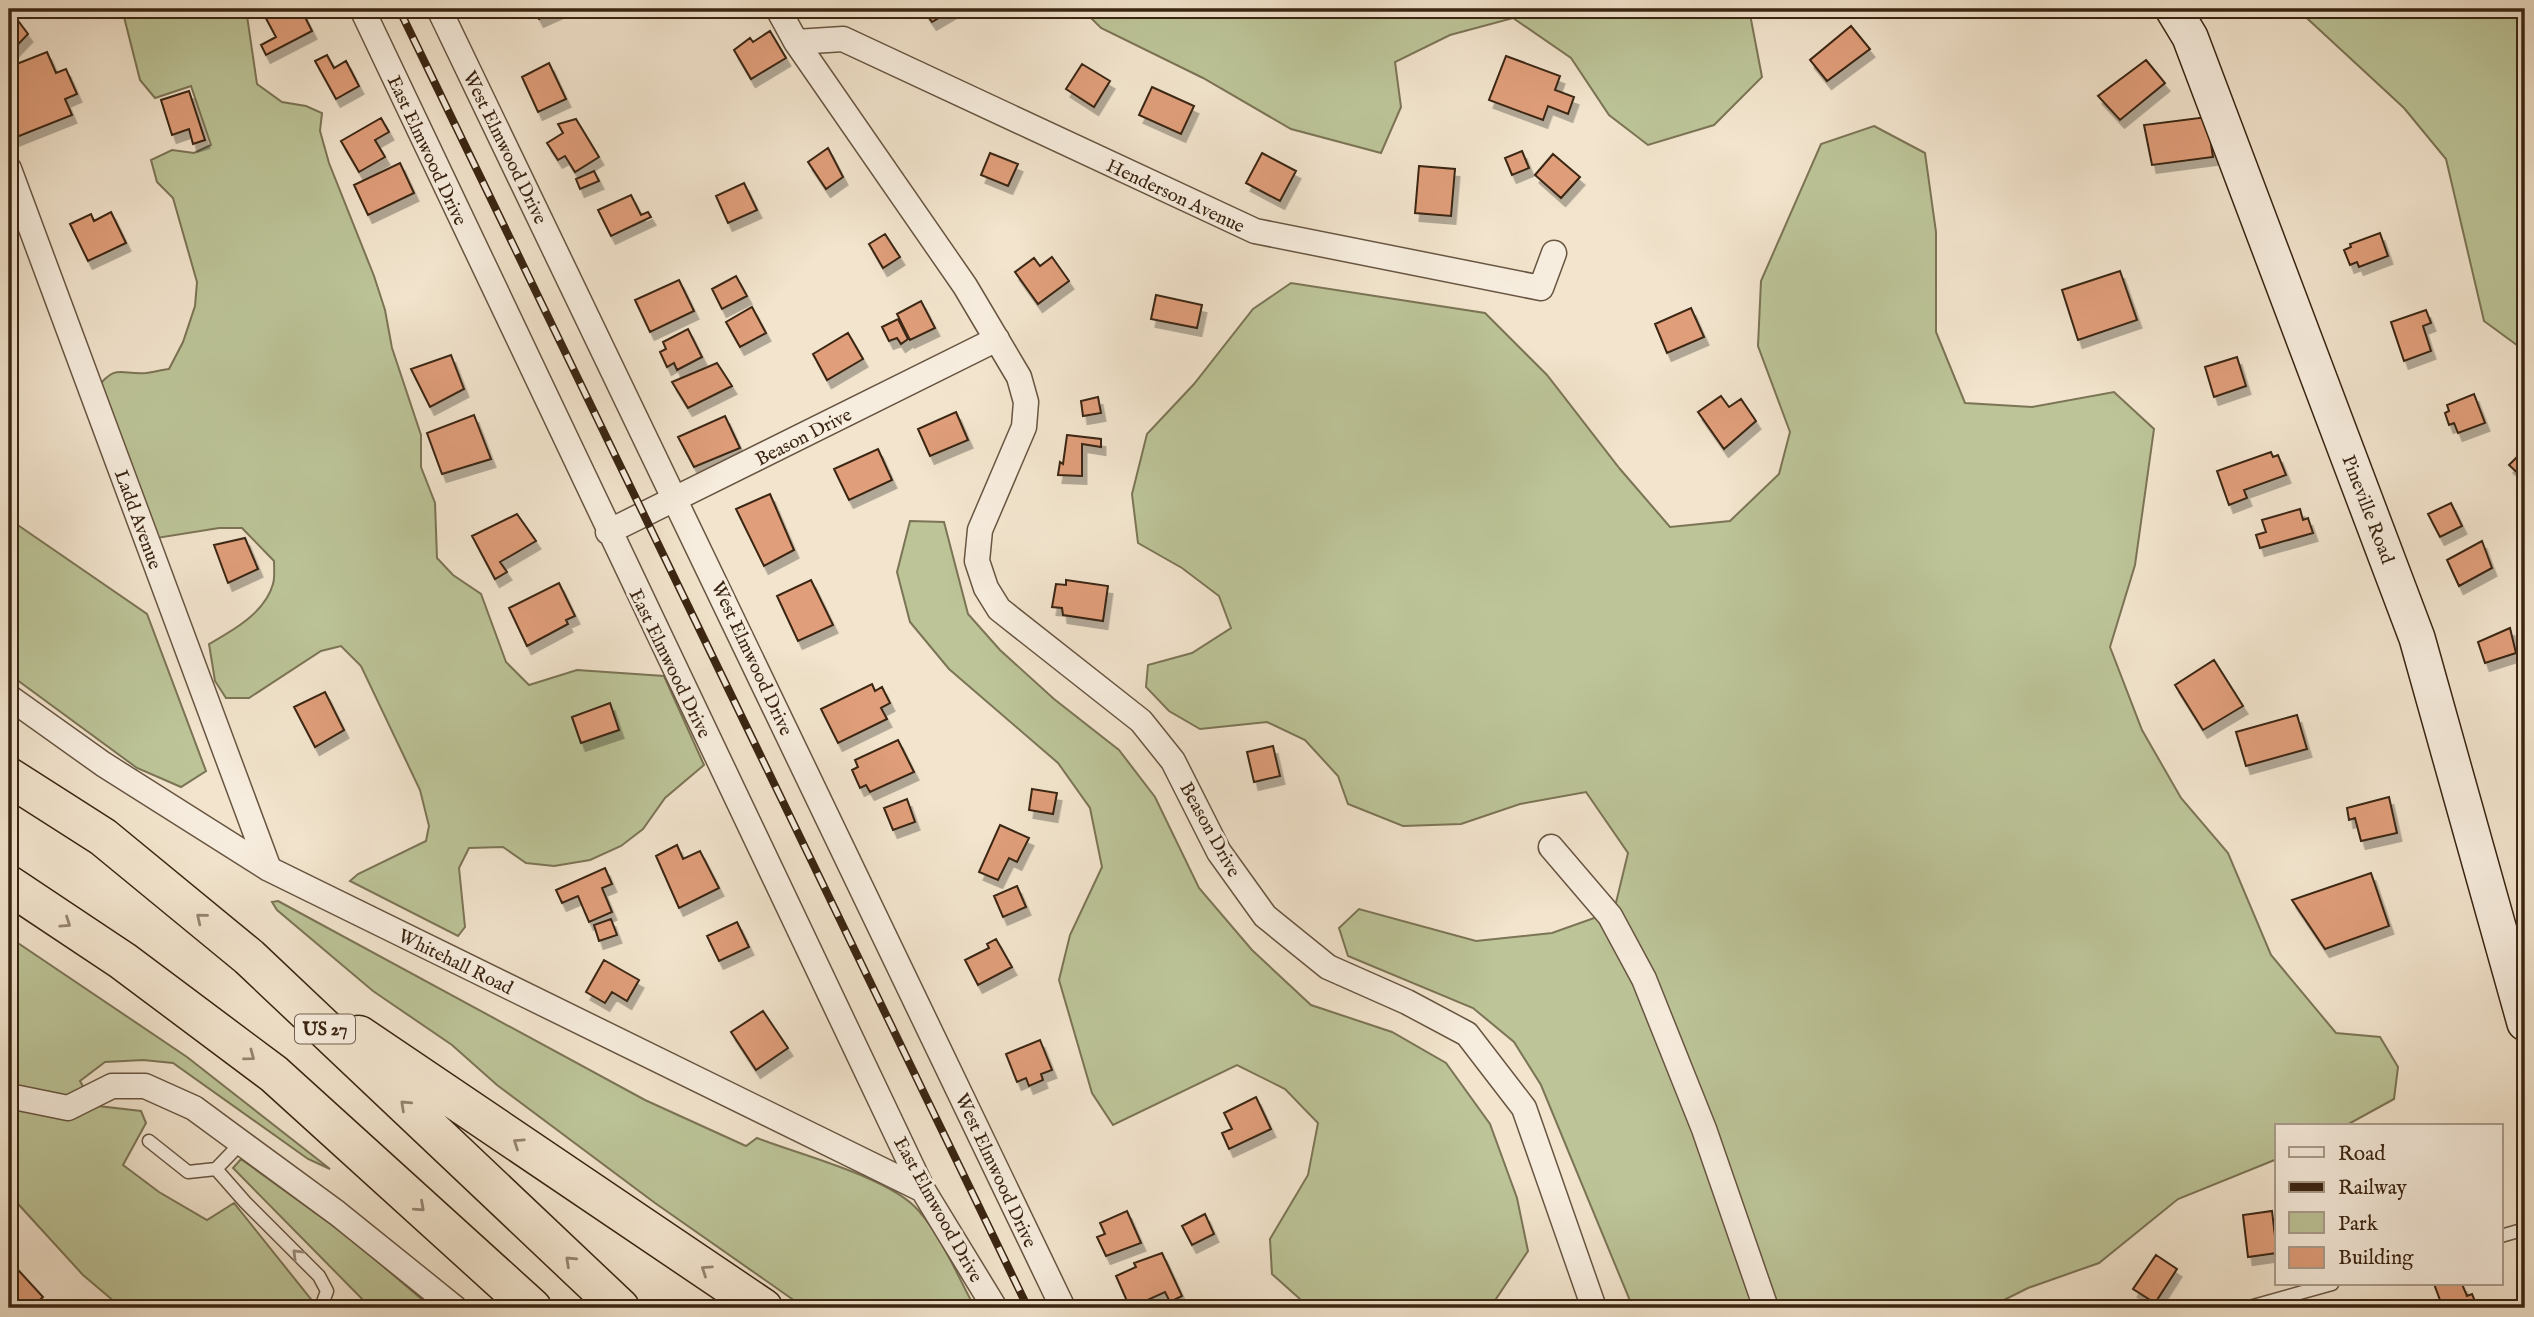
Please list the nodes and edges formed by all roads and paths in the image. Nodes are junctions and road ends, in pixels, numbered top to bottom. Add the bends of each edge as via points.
1 (362, 9) edge
2 (439, 9) edge
3 (778, 9) edge
4 (2173, 9) edge
5 (796, 43) junction
6 (9, 169) edge
7 (1554, 253) dead end
8 (997, 339) junction
9 (677, 499) junction
10 (608, 532) junction
11 (9, 697) edge
12 (9, 777) edge
13 (1551, 847) dead end
14 (269, 869) junction
15 (9, 885) edge
16 (248, 957) junction
17 (2525, 1023) edge
18 (9, 1096) edge
19 (149, 1141) dead end
20 (241, 1143) junction
21 (216, 1169) junction
22 (923, 1189) junction
23 (2525, 1229) edge
24 (2502, 1236) edge
25 (2325, 1286) edge
26 (327, 1308) edge
27 (455, 1308) edge
28 (533, 1308) edge
29 (620, 1308) edge
30 (763, 1308) edge
31 (995, 1308) edge
32 (1063, 1308) edge
33 (1594, 1308) edge
34 (1766, 1308) edge
35 (2246, 1308) edge

1 - 10 street, East Elmwood Drive
2 - 9 street, West Elmwood Drive
3 - 5 street, Beason Drive
4 - 17 main road, Pineville Road via 2190,37 2417,638
5 - 7 street, Henderson Avenue via 843,39 1255,231 1541,288
5 - 8 street, Beason Drive
6 - 14 street, Ladd Avenue
8 - 9 street, Beason Drive
8 - 33 street, Beason Drive via 1026,402 1024,427 980,530 977,561 992,599 1032,637 1141,721 1173,761 1219,852 1265,916 1328,967 1467,1034 1524,1108
9 - 10 street, Beason Drive
9 - 32 street, West Elmwood Drive
10 - 22 street, East Elmwood Drive
11 - 14 street, Whitehall Road via 103,764
16 -> 12 highway, US 27 via 103,837
13 - 34 street via 1610,916 1644,979 1704,1129
14 - 22 street, Whitehall Road
15 -> 28 highway via 122,961 274,1074
29 -> 16 highway, US 27
30 -> 16 highway
18 - 20 street via 68,1108 112,1086 145,1086 194,1108
19 - 21 lane via 188,1172
20 - 21 lane
20 - 27 street
26 -> 21 lane via 323,1302 327,1291 319,1276
22 - 31 street, East Elmwood Drive
23 - 24 lane
25 - 35 lane

